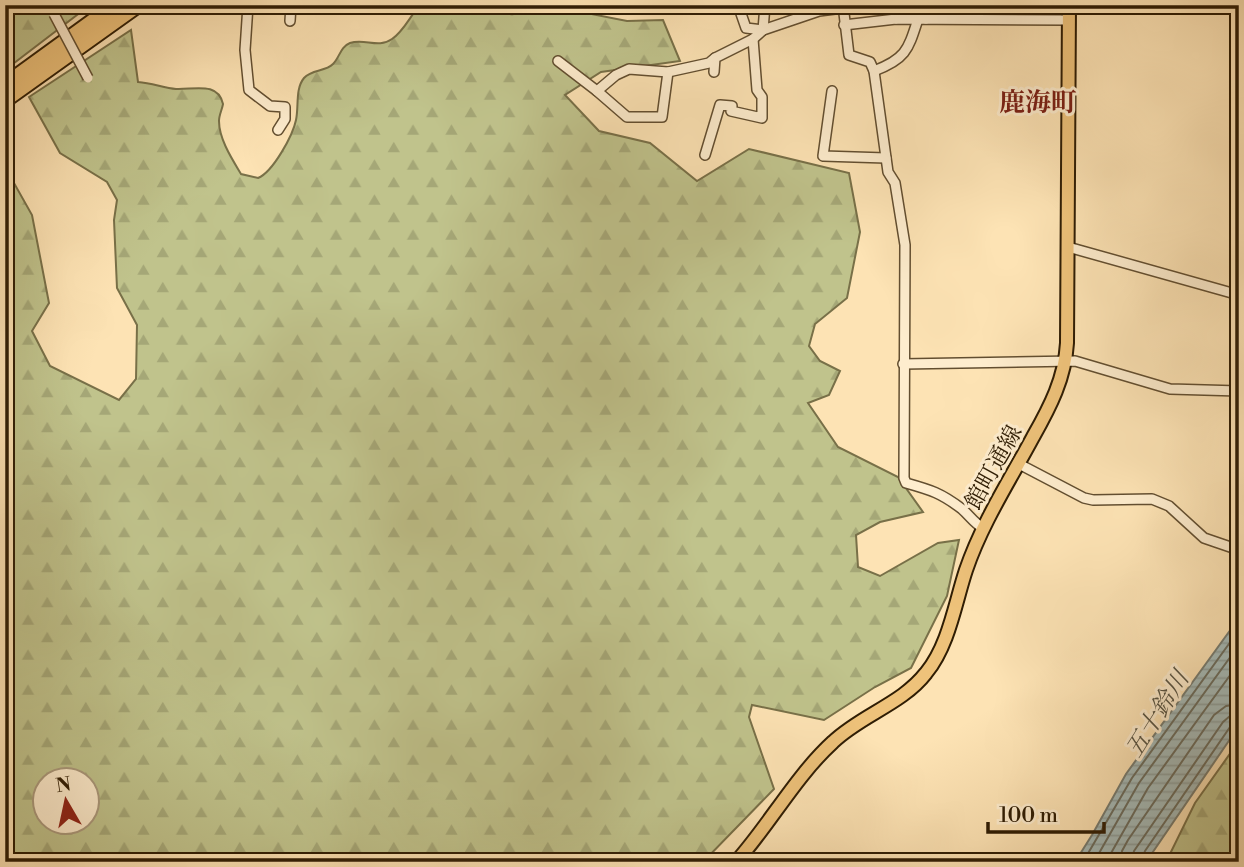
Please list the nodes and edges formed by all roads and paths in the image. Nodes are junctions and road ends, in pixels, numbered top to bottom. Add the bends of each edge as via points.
1 (115, 5) edge
2 (138, 5) edge
3 (248, 5) edge
4 (291, 5) edge
5 (738, 5) edge
6 (765, 5) edge
7 (895, 5) edge
8 (932, 5) edge
9 (1069, 5) edge
10 (843, 7) edge
11 (54, 14) dead end
12 (896, 19) junction
13 (922, 19) junction
14 (1069, 20) junction
15 (290, 21) dead end
16 (844, 24) junction
17 (763, 30) junction
18 (753, 39) junction
19 (716, 58) junction
20 (558, 61) dead end
21 (874, 71) junction
22 (668, 72) junction
23 (714, 72) dead end
24 (88, 78) dead end
25 (5, 85) edge
26 (597, 90) junction
27 (832, 91) dead end
28 (5, 100) edge
29 (278, 130) dead end
30 (705, 155) dead end
31 (886, 159) junction
32 (1068, 247) junction
33 (1239, 295) edge
34 (1066, 361) junction
35 (904, 364) junction
36 (1239, 391) edge
37 (1019, 464) junction
38 (983, 528) junction
39 (1239, 550) edge
40 (736, 862) edge

1 - 25 highway
2 - 28 highway
3 - 29 street via 245,50 249,90 270,106 285,107
4 - 15 street
5 - 17 street via 746,28
6 - 17 street
7 - 12 street
8 - 13 street
9 - 14 main road, 館町通線
10 - 16 street
10 - 17 street
11 - 24 street, bridge
12 - 13 street
12 - 16 street
13 - 14 street
13 - 21 street via 908,50 895,63
14 - 32 main road, 館町通線
16 - 21 street via 849,55 870,62
17 - 18 street
18 - 19 street
18 - 30 street via 762,118 720,105
19 - 22 street
19 - 23 street
20 - 26 street
21 - 31 street
22 - 26 street via 629,69
22 - 26 street via 662,117 627,117
27 - 31 street via 823,156
31 - 35 street via 895,183 905,245
32 - 33 street
32 - 34 main road, 館町通線
34 - 35 street
34 - 36 street via 1170,389
34 - 37 main road, 館町通線 via 1051,405
35 - 38 street via 906,484 938,491
37 - 38 main road, 館町通線
37 - 39 street via 1093,500 1152,499 1169,506 1204,538
38 - 40 main road, 館町通線 via 927,672 901,697 830,744

